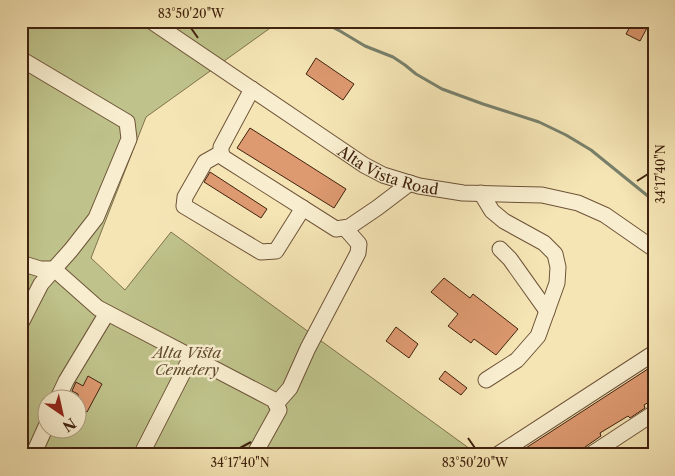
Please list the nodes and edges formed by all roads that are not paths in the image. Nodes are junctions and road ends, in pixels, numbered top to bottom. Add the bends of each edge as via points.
1 (151, 21) edge
2 (21, 59) edge
3 (252, 90) junction
4 (221, 153) junction
5 (410, 183) junction
6 (481, 193) junction
7 (303, 208) junction
8 (345, 228) junction
9 (500, 249) dead end
10 (654, 249) edge
11 (21, 263) edge
12 (54, 269) junction
13 (547, 311) junction
14 (107, 313) junction
15 (21, 322) edge
16 (654, 353) edge
17 (191, 357) junction
18 (486, 380) dead end
19 (63, 388) edge
20 (276, 404) junction
21 (654, 413) edge
22 (41, 438) edge
23 (33, 455) edge
24 (141, 455) edge
25 (254, 455) edge
26 (497, 455) edge
27 (590, 455) edge

1 - 3 street, Alta Vista Road
2 - 12 street via 127,122 129,138 96,218
3 - 4 street via 221,147
3 - 5 street, Alta Vista Road via 364,165
4 - 7 street
4 - 7 street via 206,162 184,197 184,206 261,252 276,251
5 - 6 street, Alta Vista Road via 463,193
5 - 8 street
6 - 10 street, Alta Vista Road via 542,194 578,203 604,215
6 - 13 street via 492,211 504,221 544,243 555,254 557,283
7 - 8 street via 336,229
8 - 20 street via 360,244 358,253 290,388
9 - 13 street
11 - 12 street
12 - 14 street
12 - 15 street via 41,284
13 - 18 street via 538,336 517,360
14 - 17 street
14 - 19 street
16 - 26 street
17 - 20 street via 274,400
17 - 24 street
20 - 25 street via 279,410
21 - 27 street
22 - 23 street

